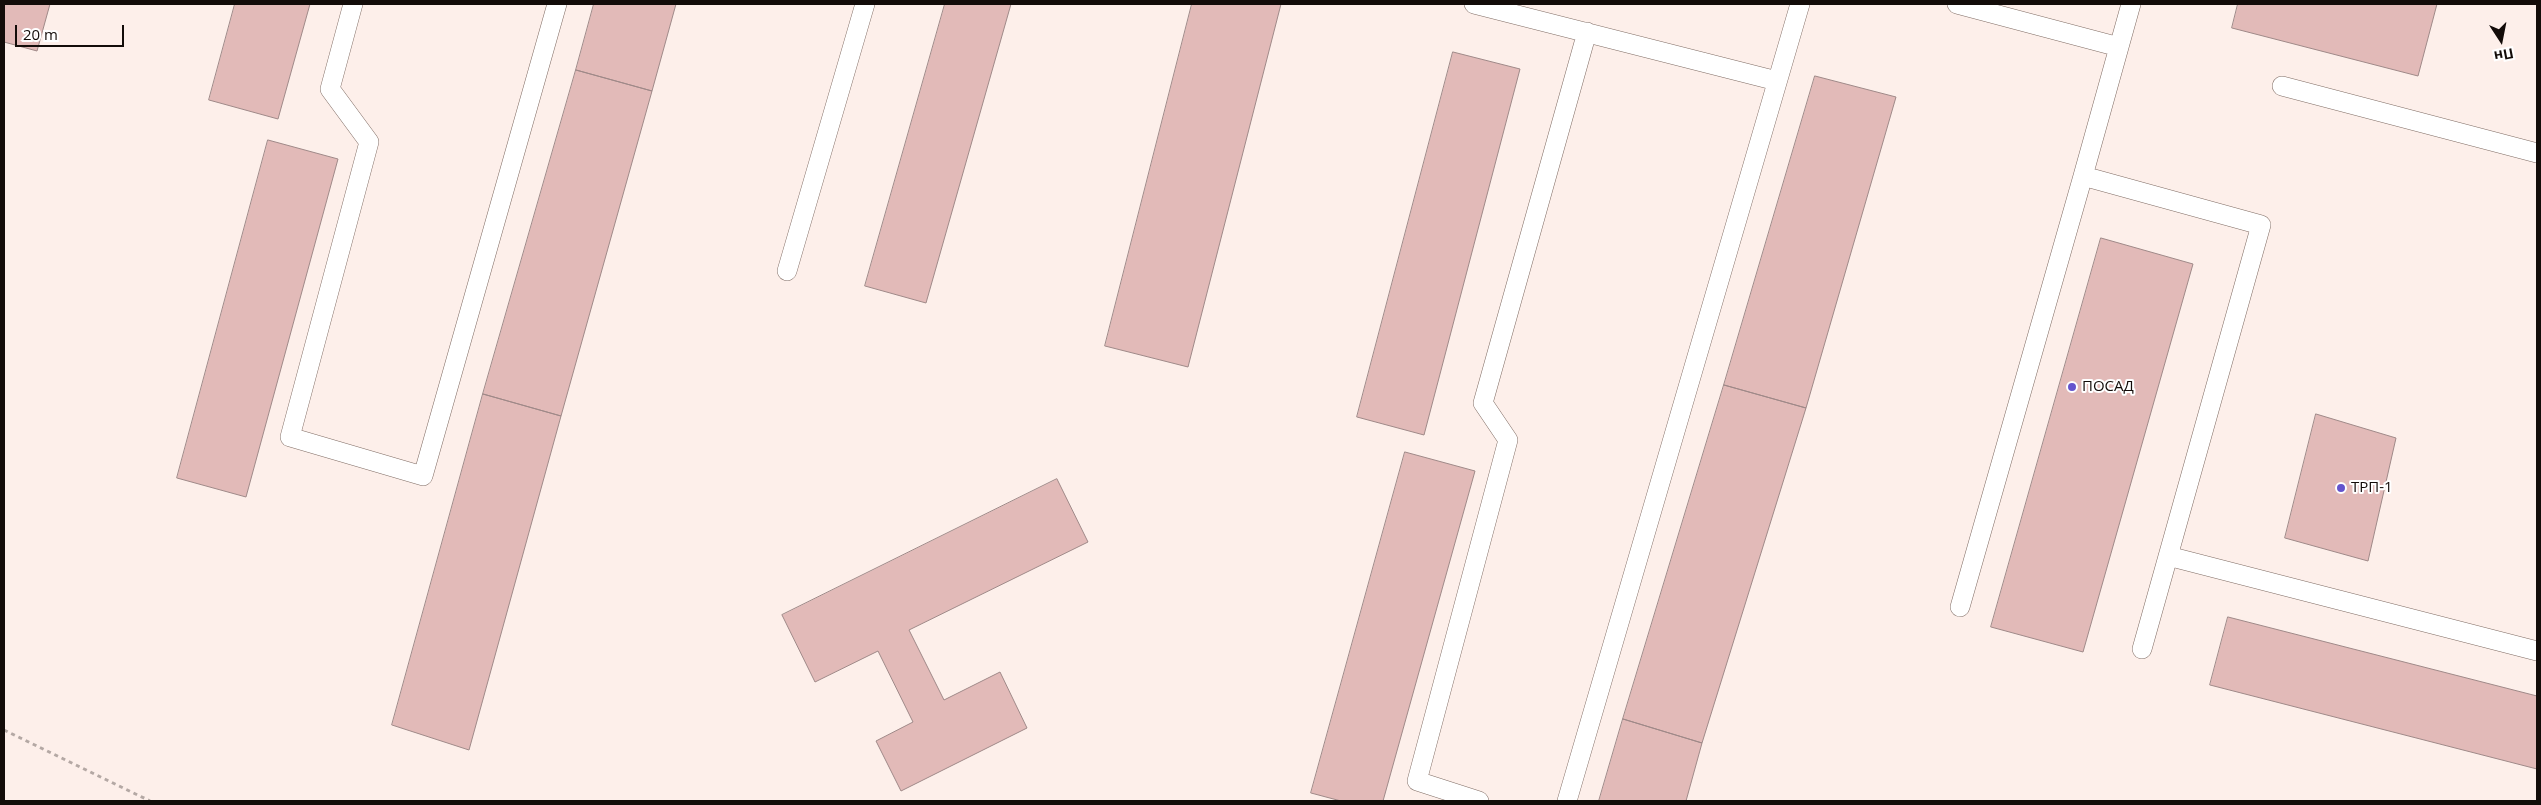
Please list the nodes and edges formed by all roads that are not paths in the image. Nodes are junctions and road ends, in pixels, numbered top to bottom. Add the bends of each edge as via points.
1 (353, 4) edge
2 (557, 4) edge
3 (865, 4) edge
4 (1474, 4) edge
5 (1800, 4) edge
6 (1957, 4) edge
7 (2131, 4) edge
8 (1586, 32) junction
9 (2119, 47) junction
10 (1777, 81) junction
11 (2282, 86) dead end
12 (2537, 153) edge
13 (2083, 176) junction
14 (787, 271) dead end
15 (2168, 556) junction
16 (1960, 607) dead end
17 (2142, 649) dead end
18 (2537, 651) edge
19 (1479, 801) edge
20 (1567, 801) edge

1 - 2 lane via 330,89 369,142 290,437 423,476
3 - 14 lane
4 - 8 lane
5 - 10 lane
6 - 9 lane
7 - 9 lane
8 - 10 lane
8 - 19 lane via 1483,403 1508,440 1417,781
9 - 13 lane
10 - 20 lane
11 - 12 lane
13 - 15 lane via 2261,225
13 - 16 lane
15 - 17 lane
15 - 18 lane

